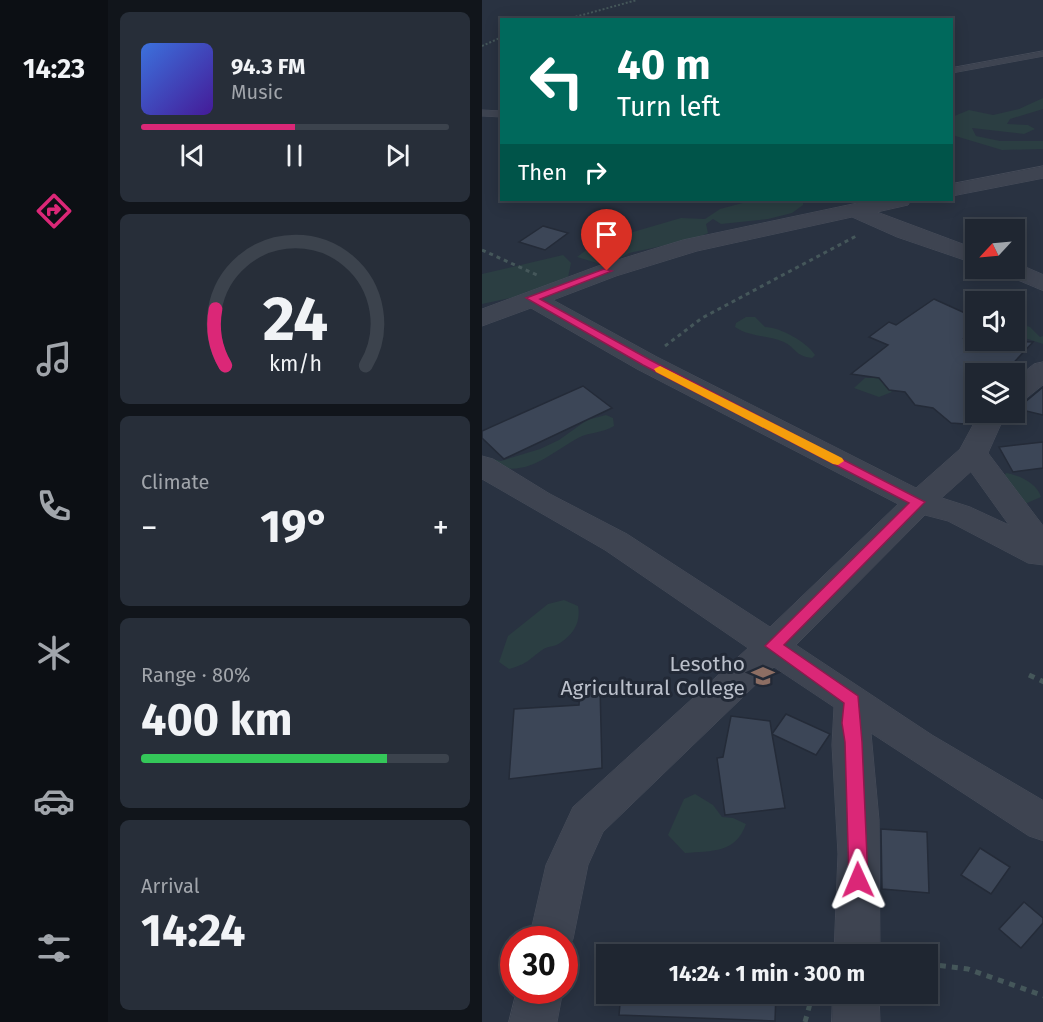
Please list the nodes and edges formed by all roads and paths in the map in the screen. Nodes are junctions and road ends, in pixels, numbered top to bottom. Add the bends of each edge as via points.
1 (637, 0) edge
2 (571, 18) edge
3 (500, 38) edge
4 (482, 46) edge
5 (1043, 53) edge
6 (953, 71) edge
7 (482, 113) edge
8 (500, 114) edge
9 (1043, 172) edge
10 (953, 190) edge
11 (895, 201) edge
12 (852, 209) junction
13 (886, 224) junction
14 (482, 250) edge
15 (965, 252) edge
16 (1025, 276) edge
17 (1043, 284) edge
18 (562, 287) junction
19 (532, 298) junction
20 (482, 318) edge
21 (647, 363) junction
22 (1043, 370) edge
23 (1025, 385) edge
24 (987, 423) edge
25 (973, 454) junction
26 (482, 466) edge
27 (918, 502) junction
28 (1036, 552) edge
29 (773, 646) junction
30 (1029, 675) dead end
31 (1043, 682) edge
32 (853, 701) junction
33 (1043, 824) edge
34 (554, 926) edge
35 (857, 944) edge
36 (938, 965) edge
37 (1043, 996) edge
38 (537, 1004) edge
39 (810, 1004) edge
40 (856, 1004) edge
41 (533, 1022) edge
42 (805, 1022) edge
43 (856, 1022) edge

1 - 2 path
3 - 4 path
5 - 6 lane
7 - 8 lane
9 - 10 street
11 - 12 street
12 - 13 street
12 - 18 street via 691,245
13 - 15 street
13 - 21 path via 818,254 708,314 678,333
14 - 18 path
16 - 17 street
18 - 19 street
19 - 20 street
19 - 21 street
21 - 27 street
22 - 23 street
24 - 25 street
25 - 27 street
25 - 28 street via 1030,531
26 - 29 street via 616,542
27 - 28 street via 959,514
27 - 29 street
29 - 32 street
29 - 34 street via 588,820 567,865
30 - 31 path
32 - 33 street
32 - 35 street via 850,723 858,821
36 - 37 path via 968,969
38 - 41 street
39 - 42 path
40 - 43 street

